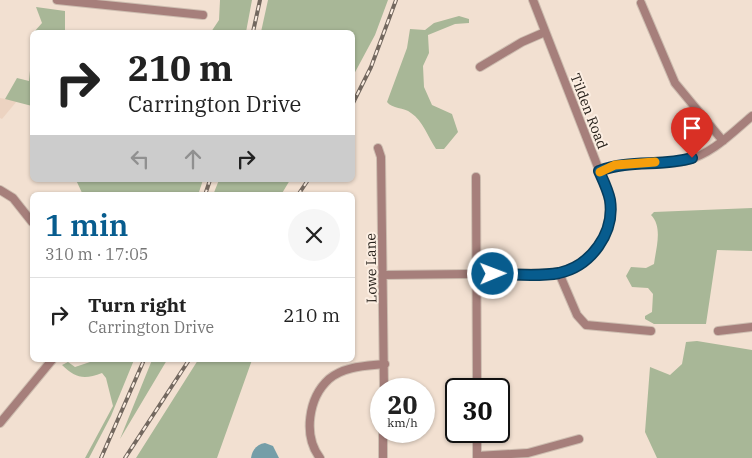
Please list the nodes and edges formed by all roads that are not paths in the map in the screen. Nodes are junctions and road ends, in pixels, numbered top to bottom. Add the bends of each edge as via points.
1 (57, 0) edge
2 (532, 0) edge
3 (641, 3) dead end
4 (203, 15) dead end
5 (545, 32) junction
6 (480, 67) dead end
7 (752, 116) edge
8 (722, 141) junction
9 (378, 148) dead end
10 (599, 171) junction
11 (476, 177) dead end
12 (0, 190) edge
13 (30, 219) edge
14 (559, 273) junction
15 (476, 274) junction
16 (383, 275) junction
17 (752, 327) edge
18 (652, 331) dead end
19 (718, 331) dead end
20 (50, 362) edge
21 (385, 364) junction
22 (384, 378) edge
23 (477, 378) edge
24 (0, 423) edge
25 (579, 439) dead end
26 (383, 443) edge
27 (477, 443) edge
28 (477, 457) edge
29 (320, 458) edge
30 (383, 458) edge

1 - 4 street
2 - 5 street, Tilden Road
3 - 8 street via 675,82
5 - 6 street
5 - 10 street, Tilden Road
7 - 8 street
8 - 10 street via 701,155 684,161 624,163
9 - 16 street, Lowe Lane via 381,157
10 - 14 street, Tilden Road via 610,200 607,230 592,255
11 - 15 street
12 - 13 street via 13,198
14 - 15 street, Tilden Road
14 - 18 street via 577,315 586,325
15 - 16 street, Tilden Road
15 - 23 street
16 - 21 street, Lowe Lane
17 - 19 street
20 - 24 street
21 - 22 street, Lowe Lane
21 - 29 street via 353,367 329,379 314,401 309,427
25 - 28 street via 528,453
26 - 30 street
27 - 28 street

